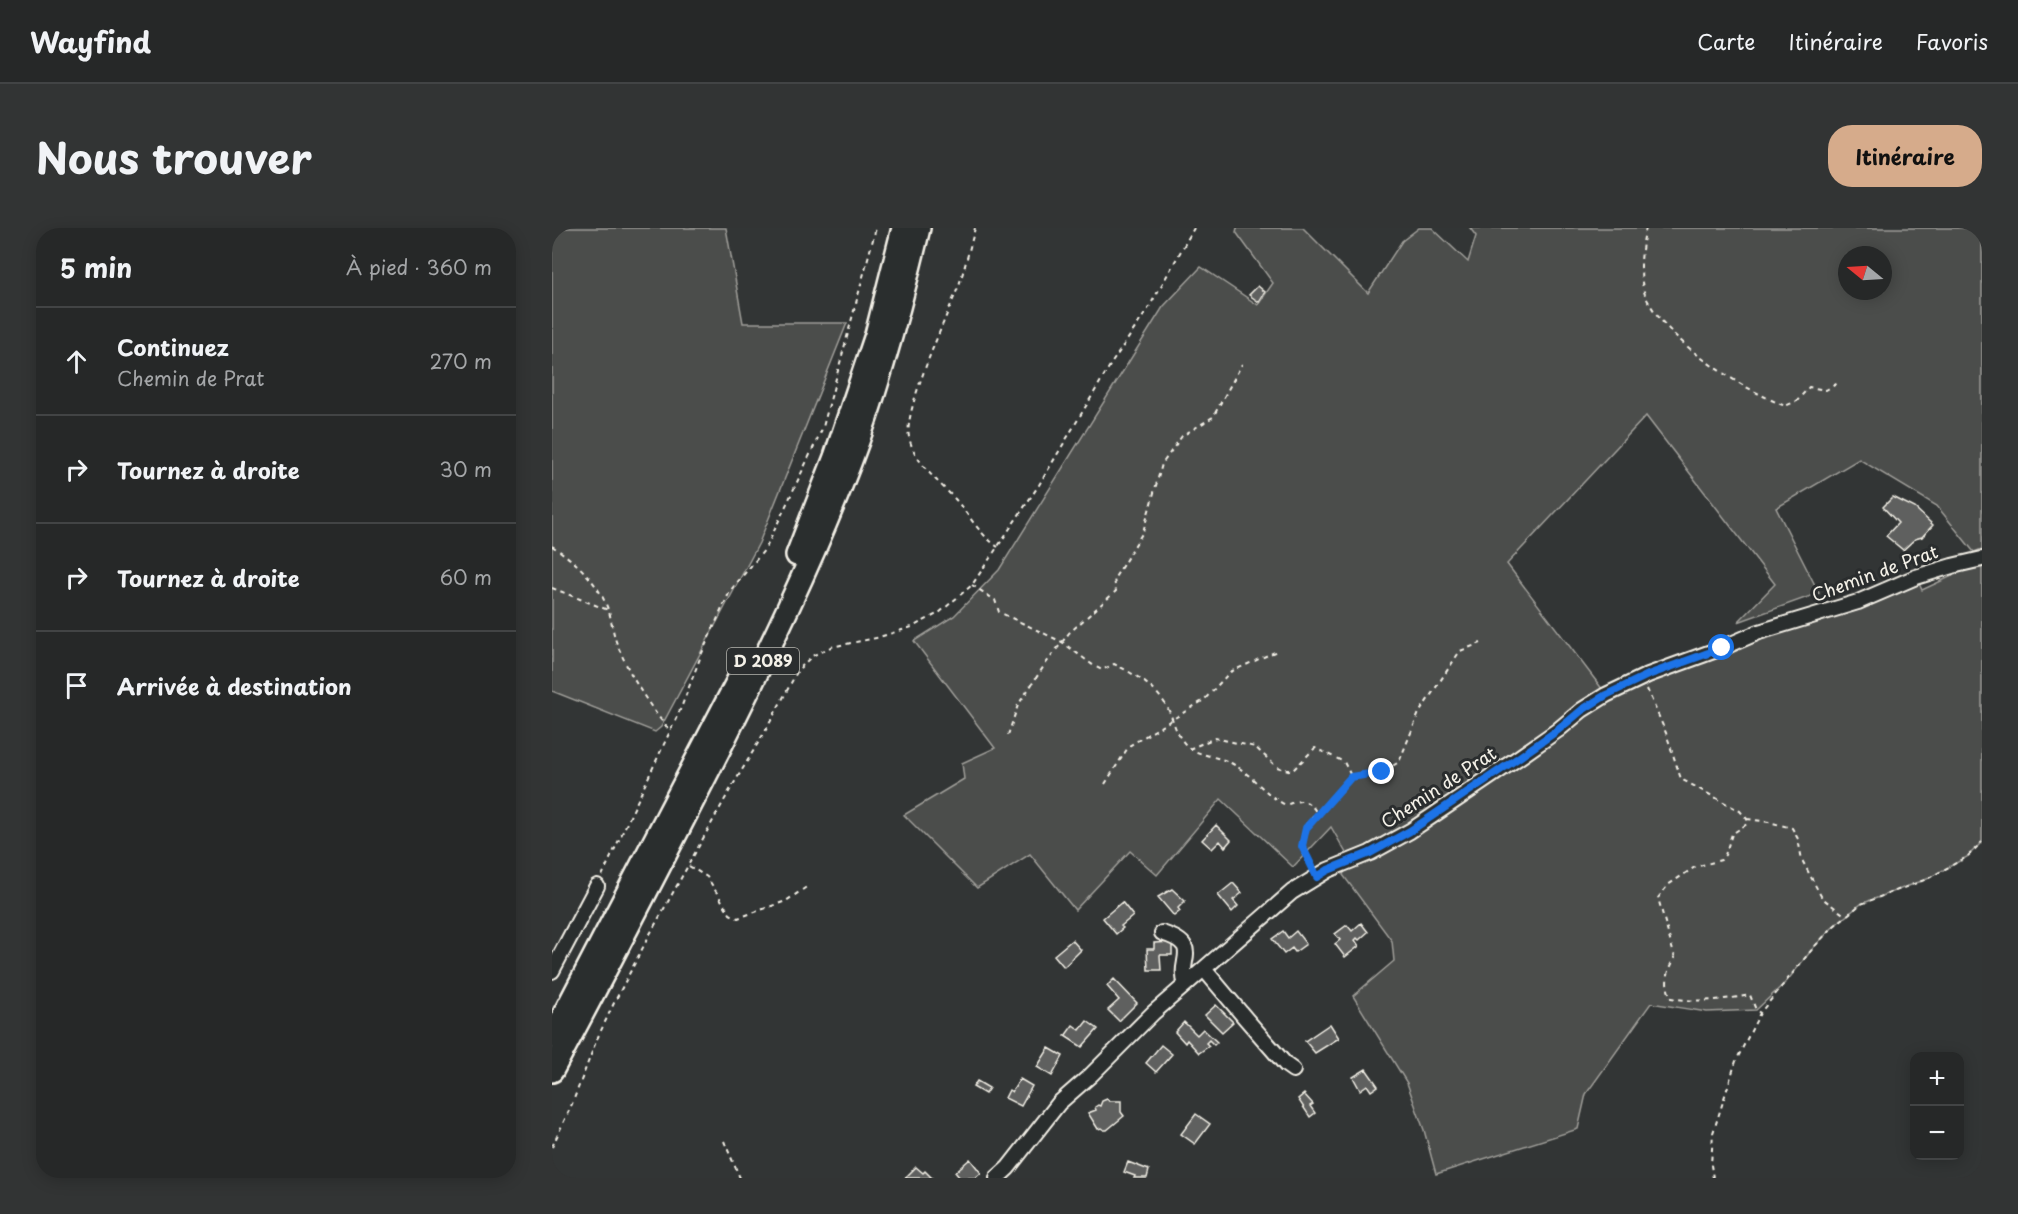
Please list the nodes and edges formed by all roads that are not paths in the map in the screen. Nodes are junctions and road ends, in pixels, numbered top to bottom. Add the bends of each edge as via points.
1 (903, 228) edge
2 (919, 228) edge
3 (1982, 559) edge
4 (597, 886) road end
5 (1162, 933) dead end
6 (1204, 969) junction
7 (552, 970) edge
8 (1186, 984) junction
9 (552, 1037) edge
10 (1293, 1070) dead end
11 (552, 1071) edge
12 (997, 1178) edge

1 - 9 highway, D 2089 via 872,346 796,556 742,673
2 - 11 highway, D 2089 via 892,339 850,463 806,570 649,888
3 - 6 street, Chemin de Prat via 1916,577 1858,602 1759,632 1606,695 1410,831 1328,870 1292,892
4 - 7 street
5 - 8 street via 1182,943 1187,959 1183,977
6 - 8 street, Chemin de Prat
6 - 10 street
8 - 12 street, Chemin de Prat via 1059,1103

